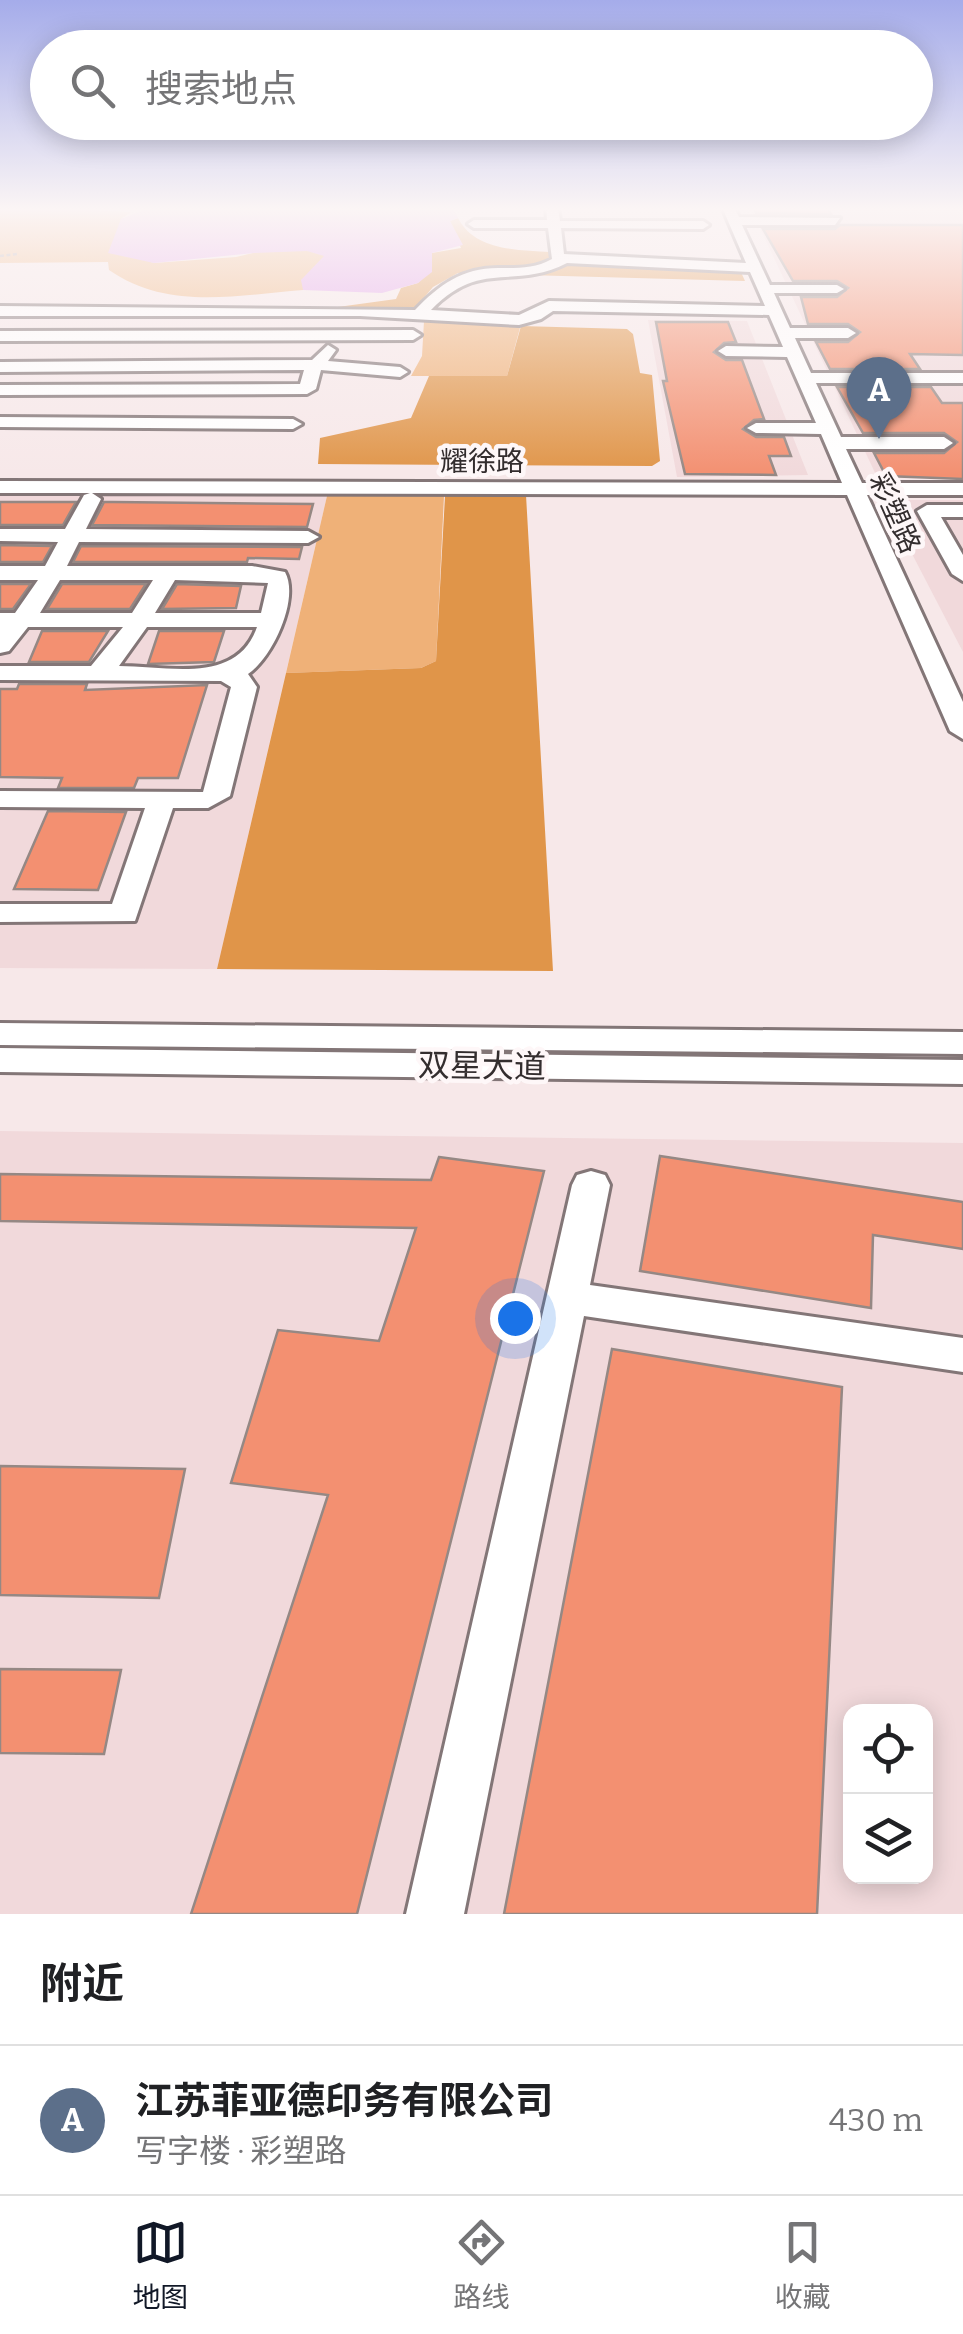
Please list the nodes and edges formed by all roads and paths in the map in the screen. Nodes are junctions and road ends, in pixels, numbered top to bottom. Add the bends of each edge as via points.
1 (434, 296) edge
2 (611, 296) edge
3 (636, 296) edge
4 (767, 296) edge
5 (631, 299) junction
6 (0, 311) edge
7 (335, 311) junction
8 (774, 311) junction
9 (420, 314) junction
10 (848, 333) dead end
11 (328, 335) junction
12 (413, 335) dead end
13 (0, 336) edge
14 (788, 342) junction
15 (726, 351) dead end
16 (319, 365) junction
17 (0, 367) edge
18 (400, 372) dead end
19 (804, 378) junction
20 (963, 378) edge
21 (0, 390) edge
22 (0, 422) edge
23 (86, 422) junction
24 (294, 424) dead end
25 (756, 428) dead end
26 (830, 436) junction
27 (944, 443) dead end
28 (74, 445) dead end
29 (0, 487) edge
30 (854, 489) junction
31 (963, 489) edge
32 (0, 498) edge
33 (90, 498) junction
34 (315, 500) dead end
35 (963, 511) edge
36 (0, 535) edge
37 (71, 536) junction
38 (308, 537) dead end
39 (0, 573) edge
40 (52, 573) junction
41 (168, 573) junction
42 (963, 574) edge
43 (12, 620) edge
44 (140, 620) junction
45 (268, 620) junction
46 (0, 646) edge
47 (935, 670) junction
48 (963, 670) edge
49 (0, 673) edge
50 (98, 674) junction
51 (224, 674) junction
52 (963, 732) edge
53 (0, 799) edge
54 (162, 800) junction
55 (0, 913) edge
56 (0, 1034) edge
57 (963, 1043) edge
58 (0, 1060) edge
59 (963, 1072) edge
60 (591, 1185) dead end
61 (568, 1298) junction
62 (963, 1355) edge
63 (435, 1914) edge

1 - 9 street
2 - 5 street
3 - 5 street
4 - 8 street, 彩塑路
5 - 8 street
5 - 9 street via 548,306 527,320
6 - 7 street
7 - 9 street
7 - 11 street
8 - 14 street, 彩塑路
10 - 14 street
11 - 12 street
11 - 13 street
11 - 16 street
14 - 15 street
14 - 19 street, 彩塑路
16 - 17 street
16 - 18 street
16 - 21 street via 307,389
19 - 20 street
19 - 26 street, 彩塑路
22 - 23 street
23 - 24 street
23 - 28 street
25 - 26 street
26 - 27 street
26 - 30 street, 彩塑路
29 - 30 street, 耀徐路
30 - 31 street, 耀徐路
30 - 47 street, 彩塑路
32 - 33 street
33 - 34 street
33 - 37 street
35 - 42 street via 927,510
36 - 37 street
37 - 38 street
37 - 40 street
39 - 40 street
40 - 41 street
40 - 43 street
41 - 44 street
41 - 45 street via 277,577
43 - 44 street
43 - 46 street
44 - 45 street
44 - 50 street
45 - 51 street via 258,658
47 - 48 street
47 - 52 street, 彩塑路
49 - 50 street
50 - 51 street
51 - 54 street via 244,687 216,796
53 - 54 street
54 - 55 street via 124,914
56 - 57 street, 双星大道
58 - 59 street, 双星大道
60 - 61 street
61 - 62 street
61 - 63 street

